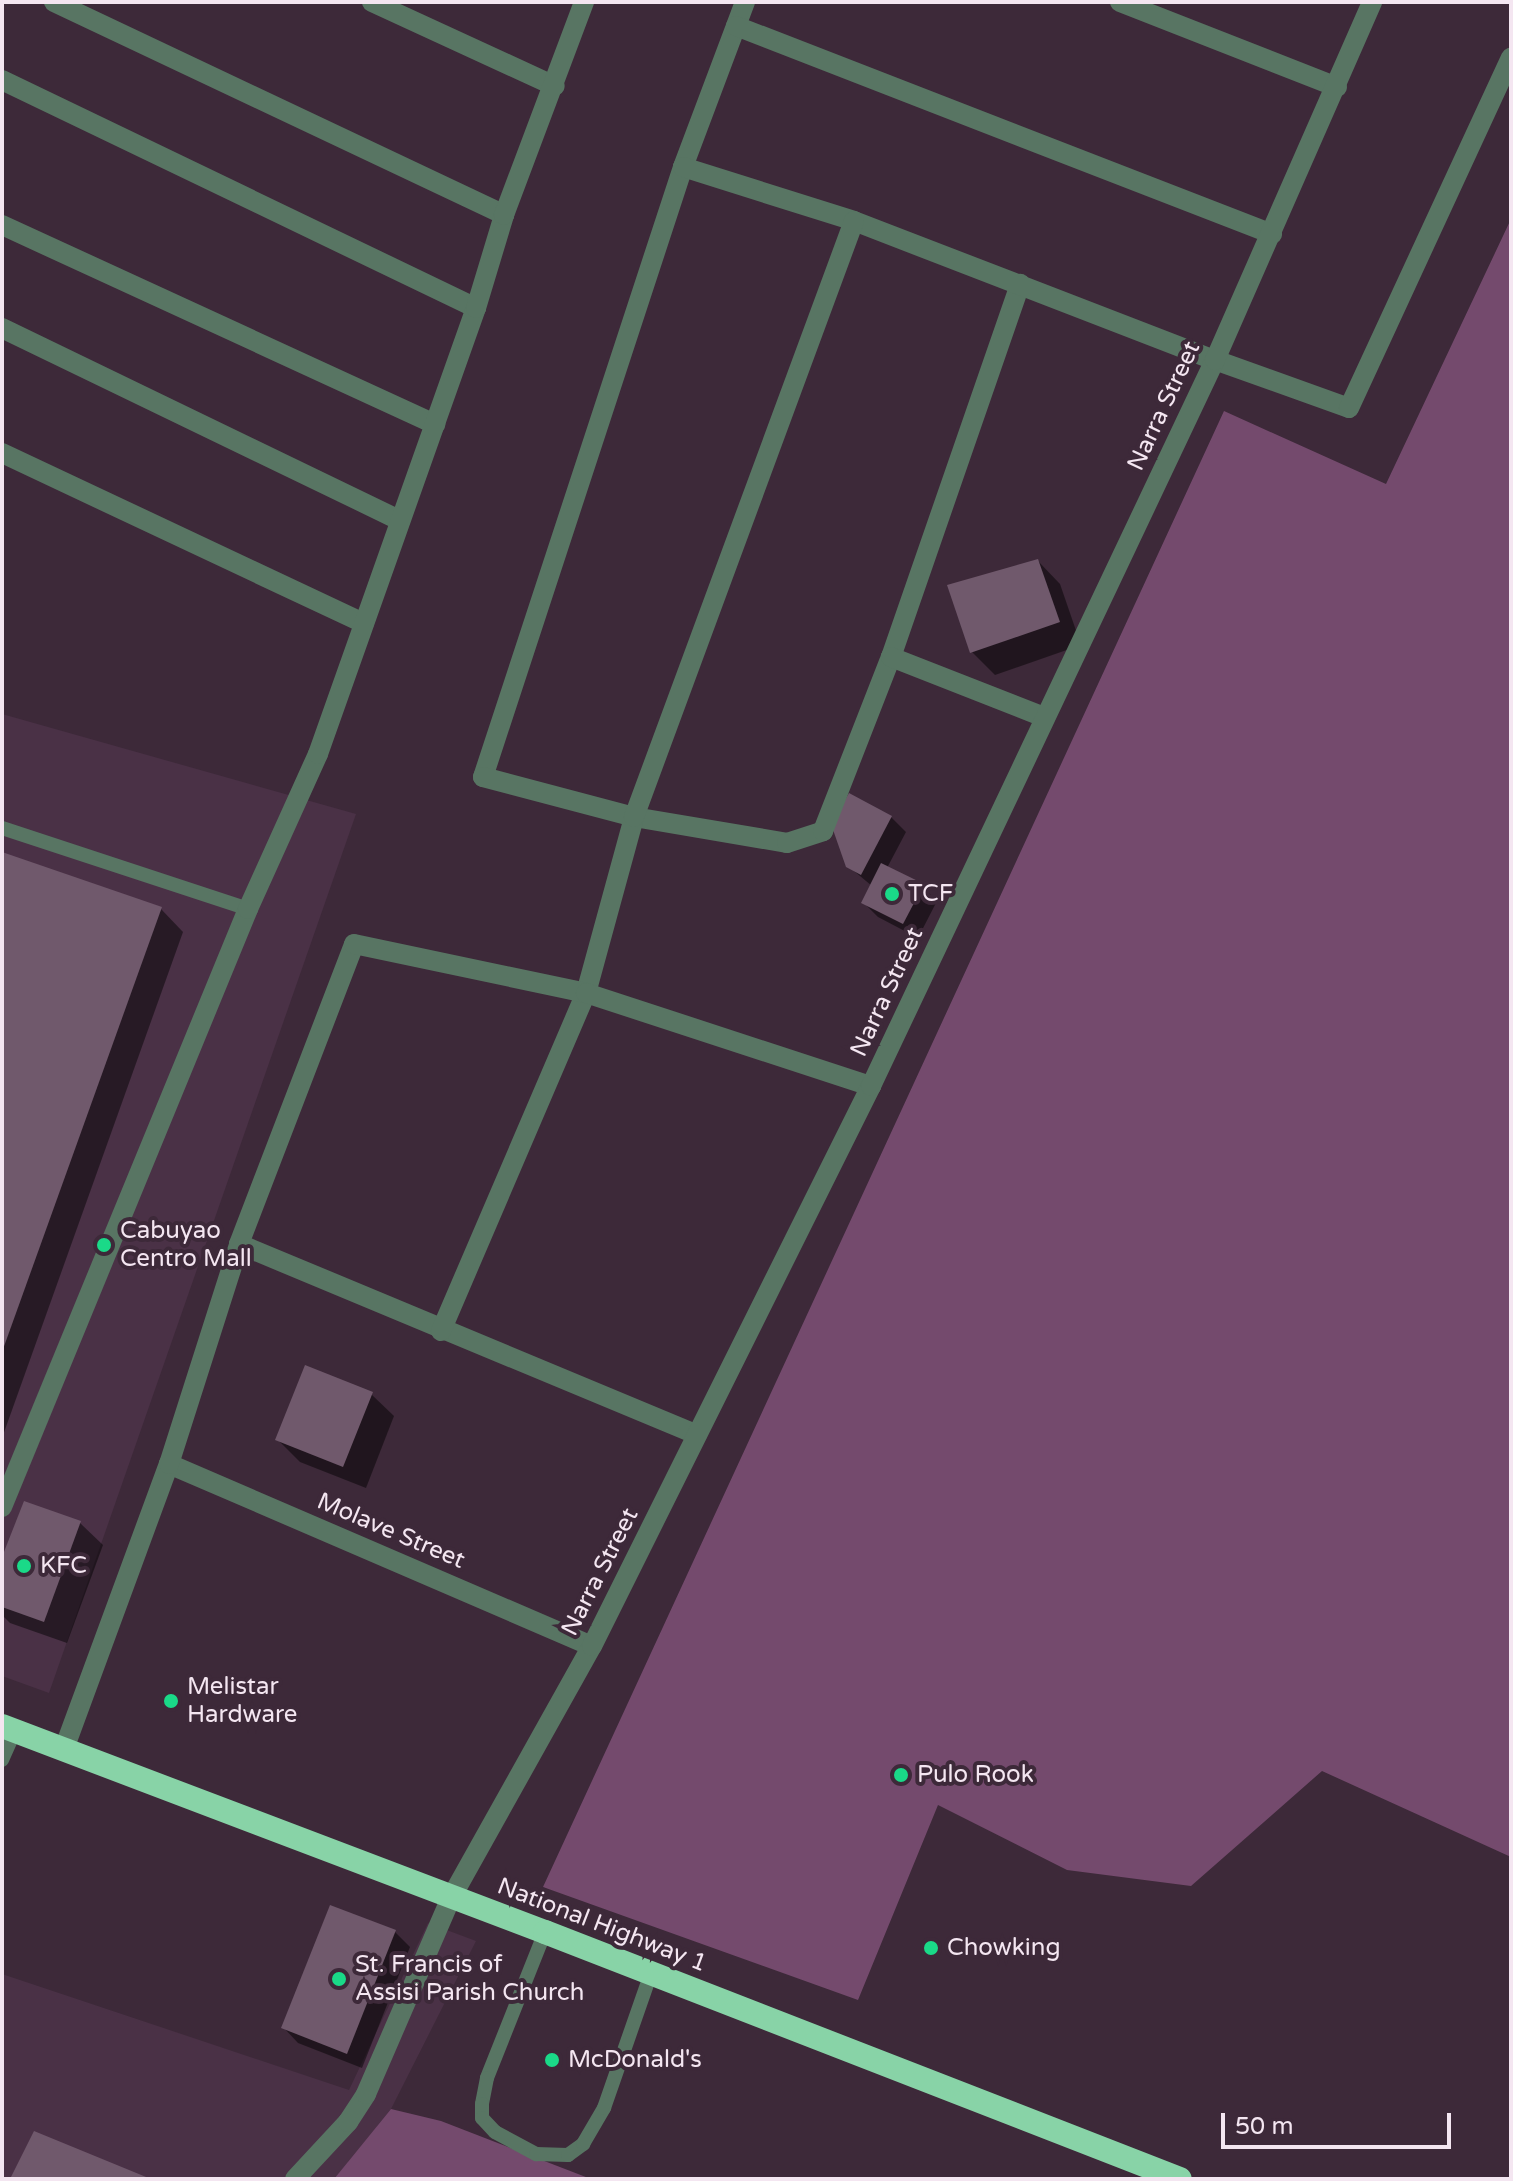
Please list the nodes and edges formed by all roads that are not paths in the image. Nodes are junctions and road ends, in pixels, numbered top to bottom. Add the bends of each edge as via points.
1 (54, 2) edge
2 (372, 2) edge
3 (584, 2) edge
4 (745, 2) edge
5 (1120, 2) edge
6 (1372, 2) edge
7 (736, 26) junction
8 (1511, 58) edge
9 (2, 80) edge
10 (555, 86) junction
11 (1337, 87) junction
12 (683, 167) junction
13 (504, 215) junction
14 (854, 221) junction
15 (2, 225) edge
16 (1272, 234) junction
17 (1020, 284) junction
18 (476, 308) junction
19 (2, 328) edge
20 (1215, 360) junction
21 (435, 424) junction
22 (2, 453) edge
23 (400, 520) junction
24 (364, 623) junction
25 (891, 657) junction
26 (1044, 717) junction
27 (634, 817) junction
28 (2, 828) edge
29 (248, 909) junction
30 (586, 993) junction
31 (871, 1086) junction
32 (239, 1244) junction
33 (441, 1331) junction
34 (697, 1435) junction
35 (169, 1464) junction
36 (2, 1507) edge
37 (592, 1646) junction
38 (8, 1728) edge
39 (64, 1749) junction
40 (2, 1760) edge
41 (451, 1898) junction
42 (545, 1932) junction
43 (651, 1973) junction
44 (295, 2179) edge
45 (1180, 2179) edge

1 - 13 street
2 - 10 street
3 - 10 street
4 - 7 street
5 - 11 street
6 - 11 street, Narra Street
7 - 12 street
7 - 16 street
8 - 20 street via 1349,408
9 - 18 street
10 - 13 street
11 - 16 street, Narra Street
12 - 14 street
12 - 27 street via 483,777
13 - 18 street
14 - 17 street
14 - 27 street
15 - 21 street
16 - 20 street, Narra Street
17 - 20 street
17 - 25 street
18 - 21 street
19 - 23 street
20 - 26 street, Narra Street
21 - 23 street
22 - 24 street
23 - 24 street
24 - 29 street via 318,754
25 - 26 street
25 - 27 street via 823,831 787,843
26 - 31 street, Narra Street
27 - 30 street
28 - 29 lane
29 - 36 street
30 - 31 street
30 - 32 street via 354,944
30 - 33 street
31 - 34 street, Narra Street
32 - 33 street
32 - 35 street
33 - 34 street
34 - 37 street, Narra Street
35 - 37 street, Molave Street
35 - 39 street
37 - 41 street, Narra Street
38 - 39 highway, National Highway 1
38 - 40 lane
39 - 41 highway, National Highway 1
41 - 42 highway, National Highway 1
41 - 44 street, Narra Street via 366,2094 348,2122
42 - 43 highway, National Highway 1
42 - 43 lane via 487,2078 482,2104 482,2118 495,2132 536,2154 568,2155 583,2144 604,2108
43 - 45 highway, National Highway 1

